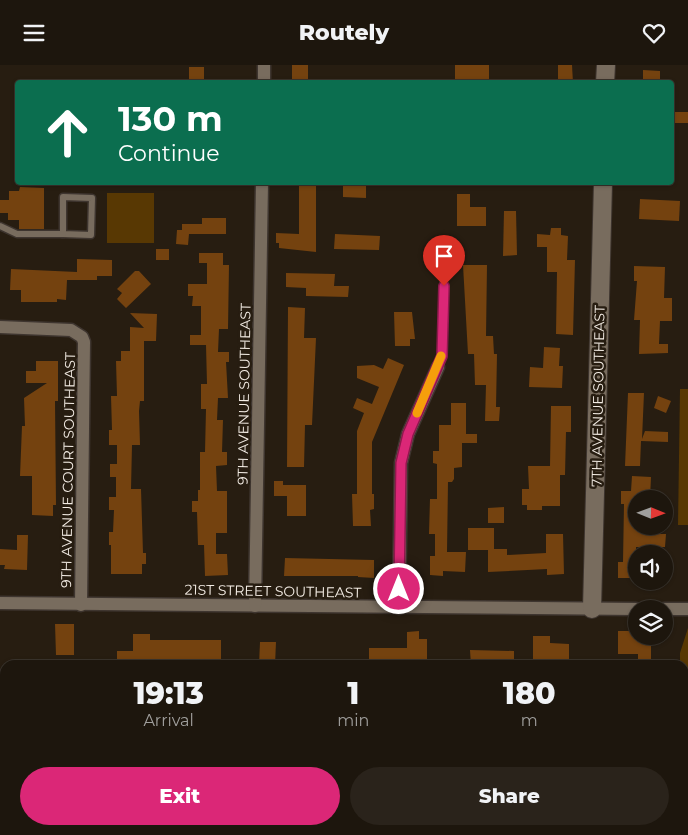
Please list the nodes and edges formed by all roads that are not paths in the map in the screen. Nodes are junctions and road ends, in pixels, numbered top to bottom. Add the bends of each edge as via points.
1 (264, 65) edge
2 (606, 65) edge
3 (264, 80) edge
4 (605, 80) edge
5 (262, 185) edge
6 (603, 185) edge
7 (0, 226) edge
8 (63, 235) junction
9 (444, 269) dead end
10 (0, 327) edge
11 (438, 367) joint
12 (0, 603) edge
13 (81, 605) junction
14 (255, 606) junction
15 (399, 608) junction
16 (592, 609) junction
17 (628, 609) edge
18 (673, 609) edge
19 (688, 609) edge

1 - 3 street
2 - 4 street
5 - 14 street, 9TH AVENUE SOUTHEAST
6 - 16 street, 7TH AVENUE SOUTHEAST
7 - 8 lane via 17,234
8 - 8 lane via 91,235 92,198 64,197
9 - 11 lane via 442,356
10 - 13 street, 9TH AVENUE COURT SOUTHEAST via 64,329 77,332 82,337 85,349
11 - 15 street via 408,434 401,463
12 - 13 street, 21ST STREET SOUTHEAST
13 - 14 street, 21ST STREET SOUTHEAST
14 - 15 street, 21ST STREET SOUTHEAST
15 - 16 street, 21ST STREET SOUTHEAST
16 - 17 street, 21ST STREET SOUTHEAST
18 - 19 street

